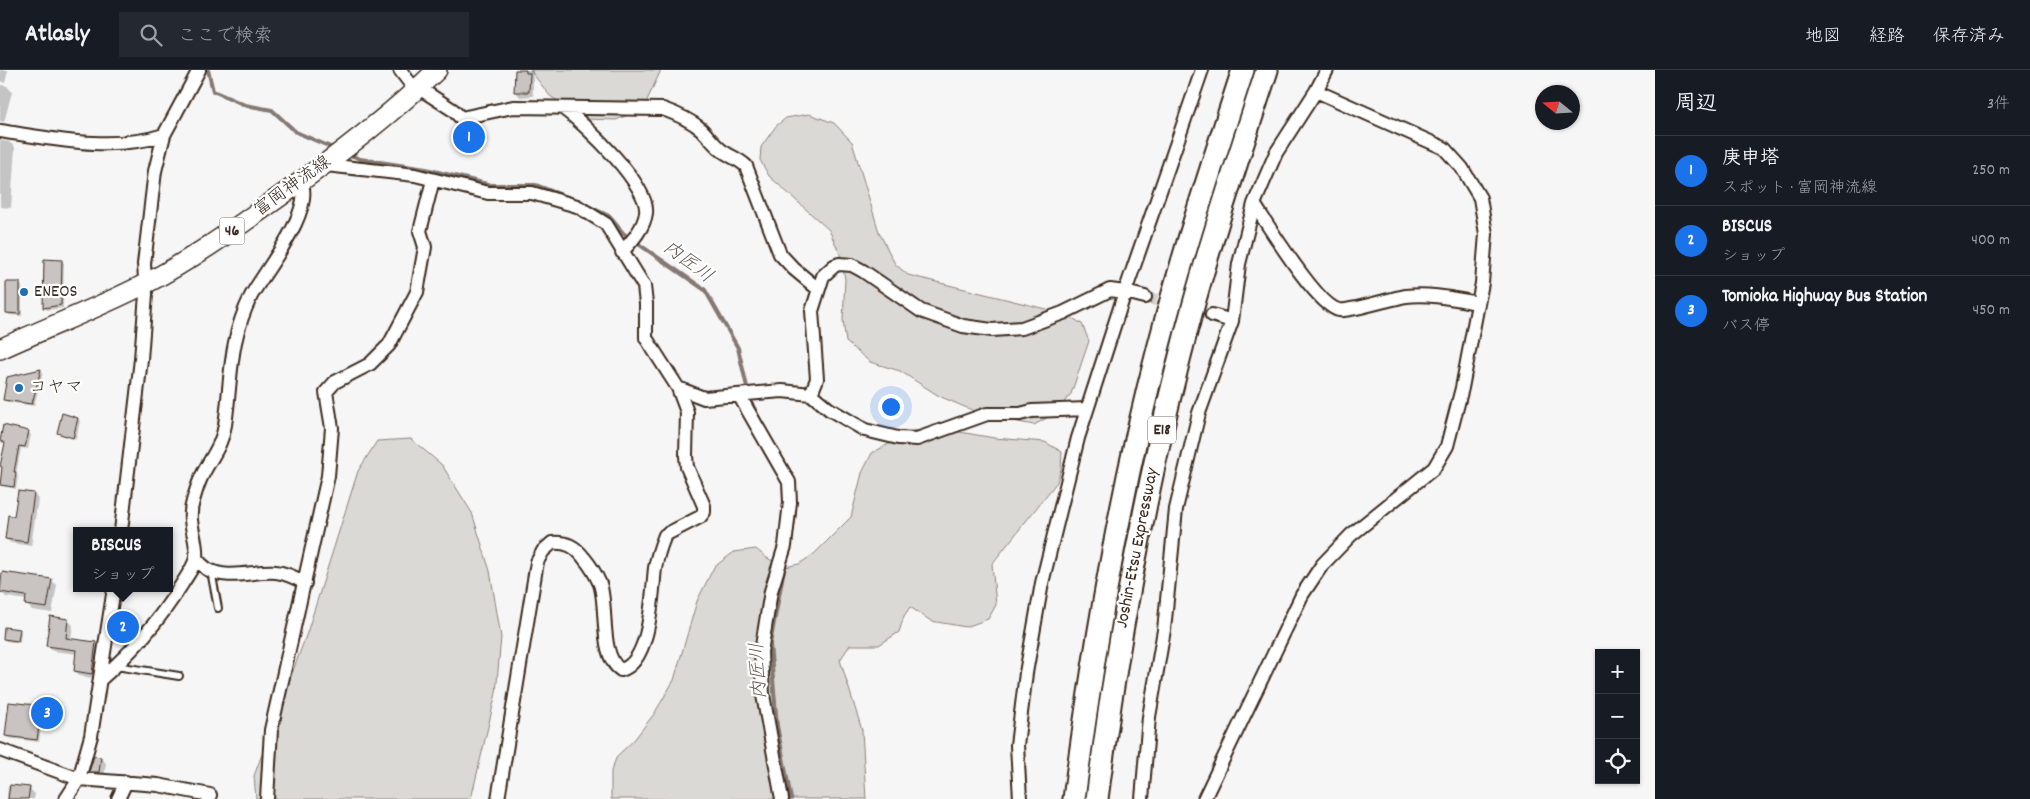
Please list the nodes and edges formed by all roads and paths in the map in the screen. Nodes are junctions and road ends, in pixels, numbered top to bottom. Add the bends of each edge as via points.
1 (200, 70) edge
2 (400, 70) edge
3 (437, 70) edge
4 (1202, 70) edge
5 (1243, 70) edge
6 (1267, 70) edge
7 (1327, 70) edge
8 (417, 89) junction
9 (1316, 91) junction
10 (564, 109) junction
11 (0, 131) edge
12 (164, 135) junction
13 (326, 165) junction
14 (433, 180) junction
15 (301, 182) junction
16 (1254, 204) junction
17 (622, 252) junction
18 (145, 284) junction
19 (818, 289) junction
20 (1125, 292) junction
21 (1145, 297) tunnel mouth
22 (1478, 303) junction
23 (1212, 315) tunnel mouth
24 (1232, 321) junction
25 (0, 349) edge
26 (678, 388) junction
27 (811, 394) junction
28 (739, 395) junction
29 (1087, 409) junction
30 (121, 527) edge
31 (1115, 533) junction
32 (196, 558) junction
33 (210, 570) junction
34 (305, 583) junction
35 (113, 592) edge
36 (218, 608) dead end
37 (116, 666) junction
38 (179, 676) dead end
39 (101, 679) junction
40 (0, 750) edge
41 (79, 779) junction
42 (126, 782) junction
43 (66, 799) edge
44 (118, 799) edge
45 (208, 799) edge
46 (267, 799) edge
47 (498, 799) edge
48 (782, 799) edge
49 (1020, 799) edge
50 (1064, 799) edge
51 (1074, 799) edge
52 (1097, 799) edge
53 (1142, 799) edge
54 (1204, 799) edge

1 - 12 street
2 - 8 street
3 - 8 main road, 富岡神流線 / 46
4 - 20 street
5 - 31 highway, Joshin-Etsu Expressway / E18 via 1160,340
6 - 52 highway, Joshin-Etsu Expressway / E18 via 1206,261 1158,447 1122,630
7 - 9 street
8 - 10 street via 461,118 513,107
8 - 13 main road, 富岡神流線 / 46
9 - 16 street via 1276,153
9 - 22 street via 1444,148 1462,168 1480,198 1486,234
10 - 17 street via 581,121 628,172 642,196 646,212 642,226
10 - 19 street via 663,109 682,116 728,156 746,166 780,254
11 - 12 street via 86,144 143,142
12 - 18 street via 155,171 144,264
13 - 14 street via 416,175
13 - 15 main road, 富岡神流線 / 46
14 - 17 street via 488,193 532,193 576,206 606,224
14 - 34 street via 420,231 425,248 417,292 389,345 370,364 335,382 326,392 332,428 328,476
15 - 18 main road, 富岡神流線 / 46 via 191,257
15 - 32 street via 305,190 302,208 276,258 252,294 239,323 229,371 225,426 219,448 200,479 190,515
16 - 22 street via 1311,287 1339,311 1407,296 1436,296
16 - 24 street via 1239,264
17 - 26 street via 644,286 646,338
18 - 25 main road, 富岡神流線 / 46
18 - 30 street via 141,359
19 - 20 street via 822,276 834,266 852,265 921,311 962,326 992,330 1022,328 1110,290
19 - 27 street via 812,311 817,378
20 - 21 street
20 - 29 street
22 - 54 street via 1447,446 1434,468 1351,535 1322,565 1302,595
23 - 24 street
24 - 53 street via 1198,413 1176,509
26 - 28 street via 704,398
26 - 47 street via 687,412 687,467 704,512 665,535 656,567 644,641 634,664 621,670 615,667 609,656 600,585 590,565 578,550 565,542 552,543 543,551 537,562
27 - 28 street via 782,391
27 - 29 street via 829,409 866,430 898,438 917,438 987,414
28 - 48 street via 789,482 785,546 771,591 762,652 763,695
29 - 49 street via 1042,583 1026,673 1018,746
31 - 50 highway via 1097,606
31 - 51 highway, Joshin-Etsu Expressway / E18
32 - 33 street
32 - 37 street via 164,614
33 - 34 street via 237,575 277,572
33 - 36 lane
34 - 46 street via 271,730
35 - 39 street
37 - 38 lane
37 - 39 street
39 - 41 street
40 - 41 street
41 - 42 street
41 - 43 street
42 - 44 street
42 - 45 street via 210,795

